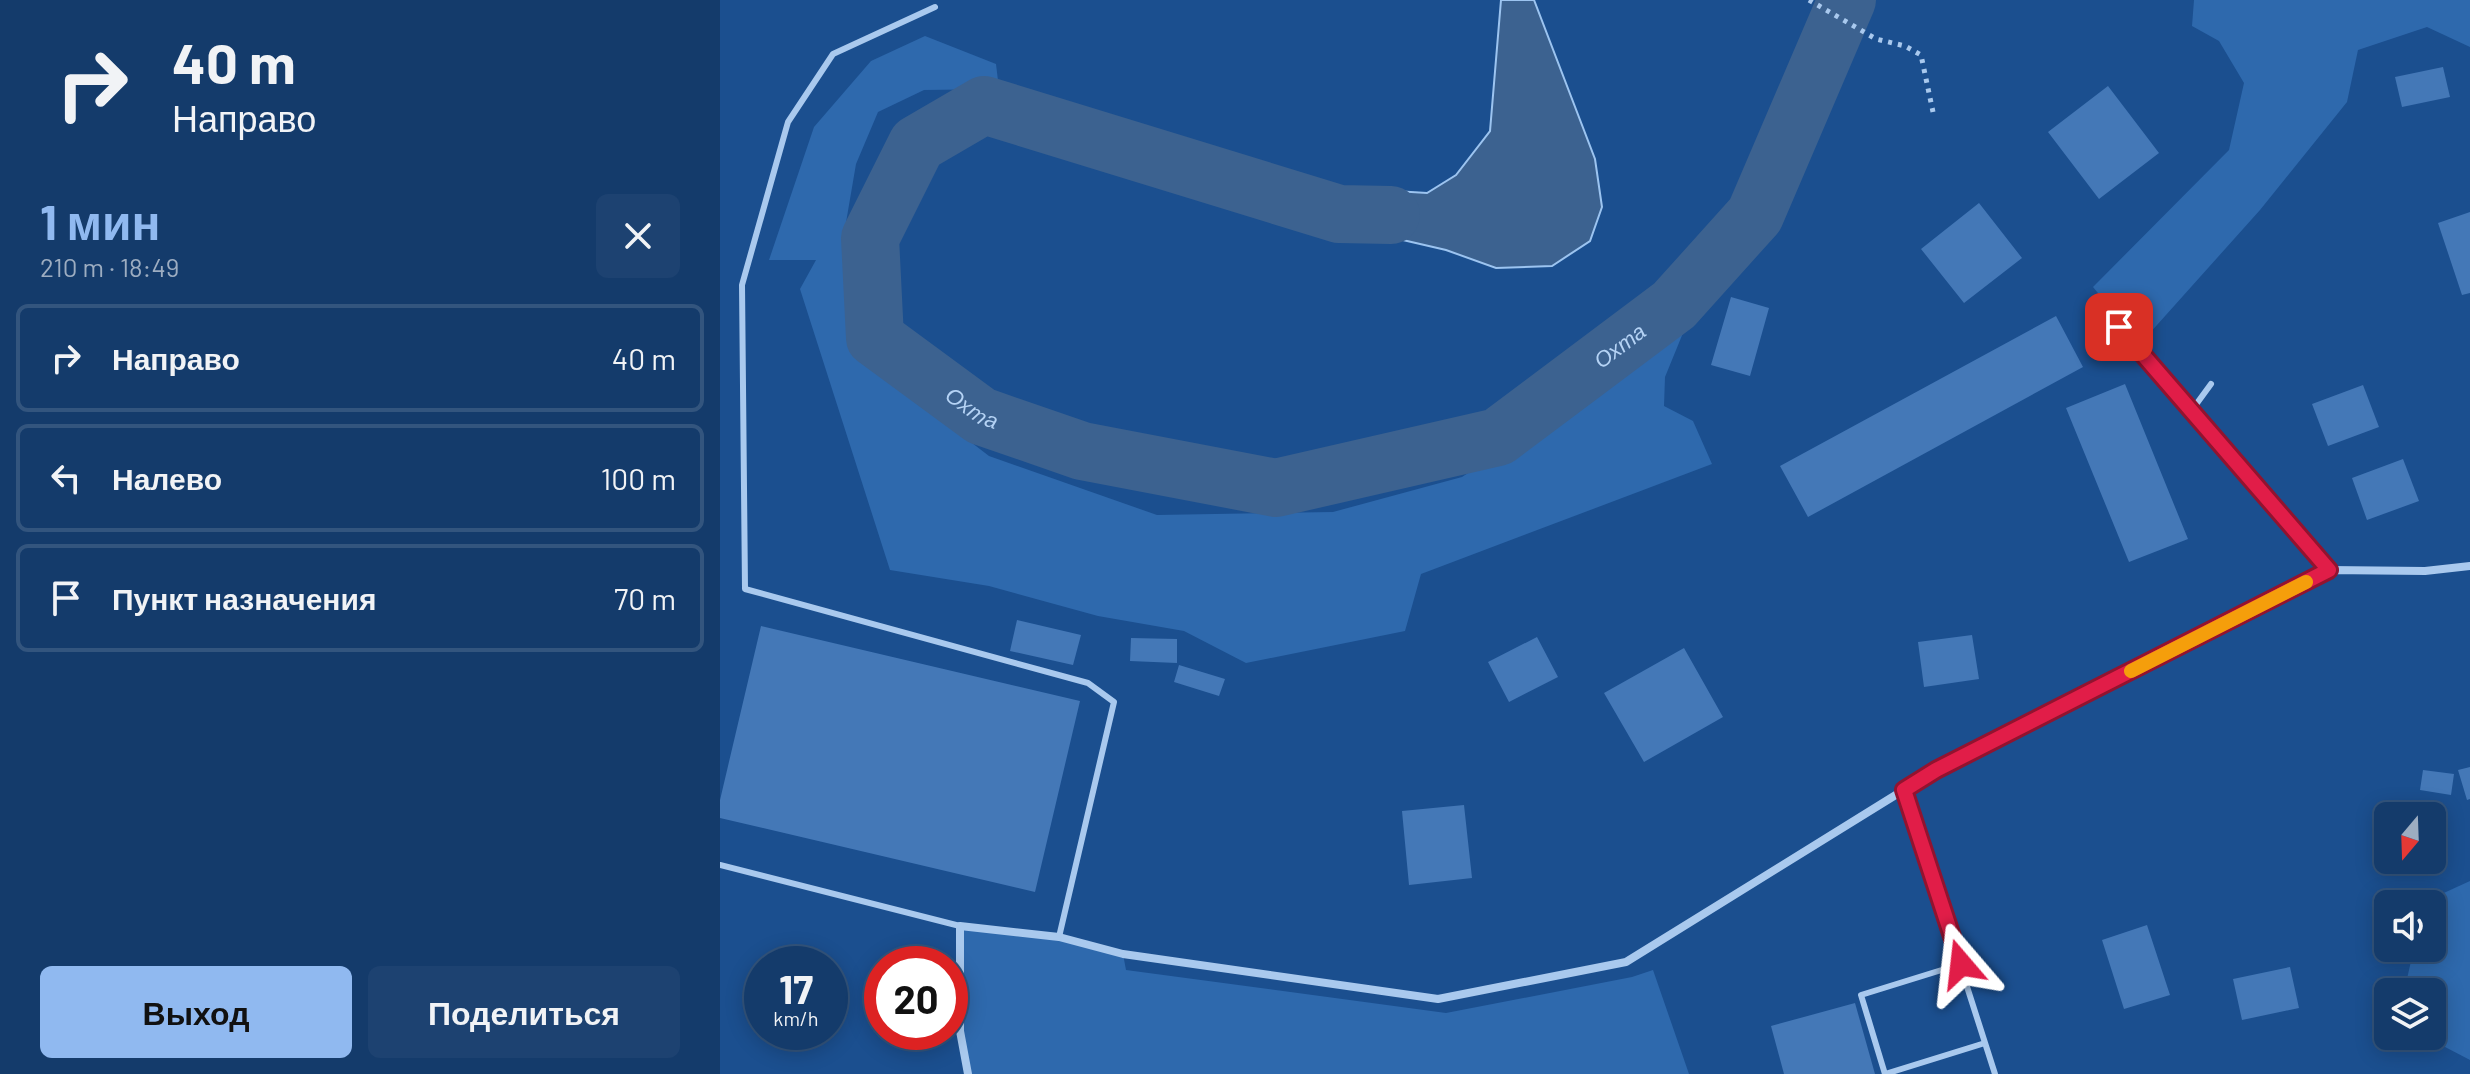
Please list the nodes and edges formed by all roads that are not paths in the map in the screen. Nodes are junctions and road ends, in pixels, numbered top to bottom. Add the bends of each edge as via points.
1 (935, 7) dead end
2 (2100, 306) dead end
3 (2211, 384) dead end
4 (2192, 410) junction
5 (2470, 566) edge
6 (2329, 570) junction
7 (1904, 790) junction
8 (720, 865) edge
9 (960, 926) junction
10 (1059, 937) junction
11 (1961, 964) junction
12 (1985, 1043) junction
13 (968, 1074) edge
14 (1995, 1074) edge

1 - 10 lane via 833,54 788,122 742,285 745,589 1088,683 1114,702
2 - 4 lane
3 - 4 lane
4 - 6 lane
5 - 6 street
6 - 7 street
7 - 10 street via 1626,962 1438,999 1123,954
7 - 11 lane
8 - 9 lane
9 - 10 street
9 - 13 street via 960,1031
11 - 12 lane
11 - 12 lane via 1861,995 1885,1074
12 - 14 lane

